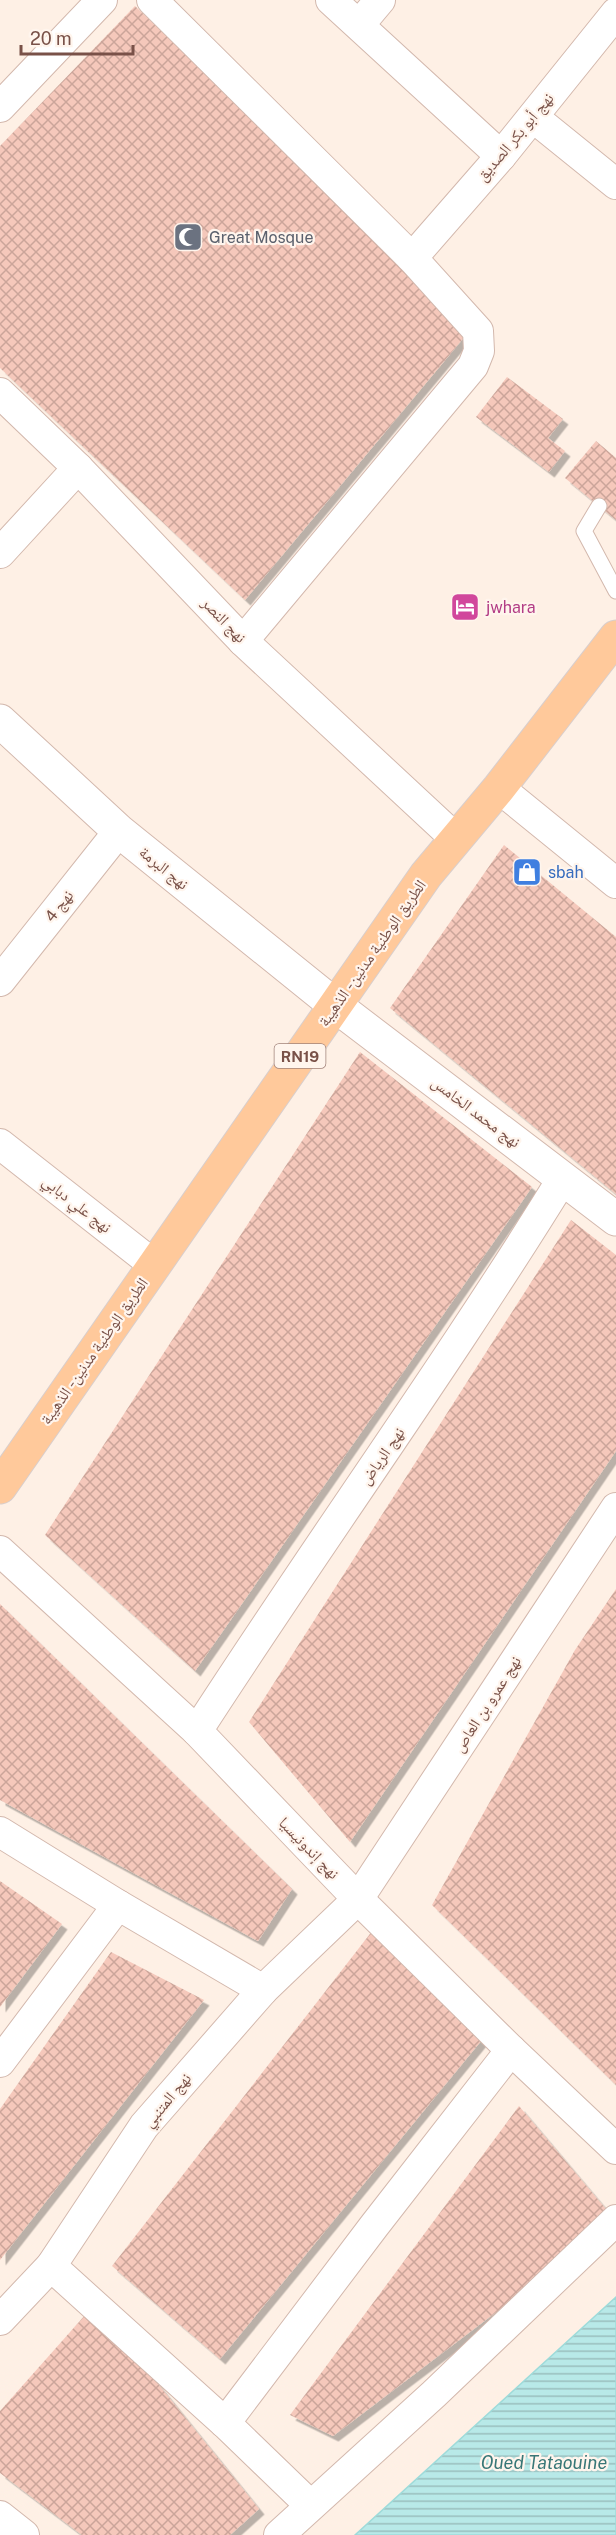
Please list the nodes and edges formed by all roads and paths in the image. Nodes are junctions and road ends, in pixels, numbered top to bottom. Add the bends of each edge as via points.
1 (102, 0) edge
2 (152, 0) edge
3 (331, 0) edge
4 (380, 0) edge
5 (616, 13) edge
6 (359, 25) junction
7 (0, 107) edge
8 (533, 117) junction
9 (501, 156) junction
10 (616, 184) edge
11 (412, 258) junction
12 (0, 393) edge
13 (78, 468) junction
14 (599, 506) dead end
15 (0, 553) edge
16 (616, 591) edge
17 (616, 637) edge
18 (243, 641) junction
19 (0, 721) edge
20 (499, 788) junction
21 (119, 831) junction
22 (456, 839) junction
23 (616, 883) edge
24 (0, 981) edge
25 (336, 1006) junction
26 (0, 1143) edge
27 (563, 1178) junction
28 (616, 1220) edge
29 (153, 1264) junction
30 (0, 1487) edge
31 (616, 1508) edge
32 (0, 1551) edge
33 (197, 1731) junction
34 (0, 1832) edge
35 (358, 1899) junction
36 (118, 1905) junction
37 (263, 1990) junction
38 (511, 2050) junction
39 (0, 2062) edge
40 (616, 2148) edge
41 (616, 2220) edge
42 (51, 2266) junction
43 (0, 2320) edge
44 (225, 2423) junction
45 (310, 2505) junction
46 (0, 2516) edge
47 (24, 2535) edge
48 (279, 2535) edge

1 - 7 street
2 - 11 street
3 - 6 street
4 - 6 street
5 - 8 street, نهج أبو بكر الصديق
6 - 9 street
8 - 9 street, نهج أبو بكر الصديق
8 - 10 street
9 - 11 street, نهج أبو بكر الصديق
11 - 18 street via 478,331 479,351 473,366
12 - 13 street, نهج النصر
13 - 15 street
13 - 18 street, نهج النصر
14 - 16 lane via 584,531
17 - 20 main road, الطريق الوطنية مدنين - الذهيبة / RN19
18 - 22 street, نهج النصر
19 - 21 street, نهج البرمة
20 - 22 main road, الطريق الوطنية مدنين - الذهيبة / RN19
20 - 23 street
21 - 24 street, نهج 4
21 - 25 street, نهج البرمة
22 - 25 main road, الطريق الوطنية مدنين - الذهيبة / RN19 via 426,875
25 - 27 street, نهج محمد الخامس
25 - 29 main road, الطريق الوطنية مدنين - الذهيبة / RN19
26 - 29 street, نهج علي دبابي
27 - 28 street, نهج محمد الخامس
27 - 33 street, نهج الرياض via 501,1279 288,1589
29 - 30 main road, الطريق الوطنية مدنين - الذهيبة / RN19
31 - 35 street, نهج عمرو بن العاص
32 - 33 street, نهج إندونيسيا
33 - 35 street, نهج إندونيسيا
34 - 36 street
35 - 37 street, نهج المتنبي
35 - 38 street, نهج إندونيسيا
36 - 37 street
36 - 39 street
37 - 42 street, نهج المتنبي via 144,2126
38 - 40 street, نهج إندونيسيا
38 - 44 street
41 - 45 street via 434,2394
42 - 43 street, نهج المتنبي
42 - 44 street
44 - 45 street
45 - 48 street
46 - 47 street

